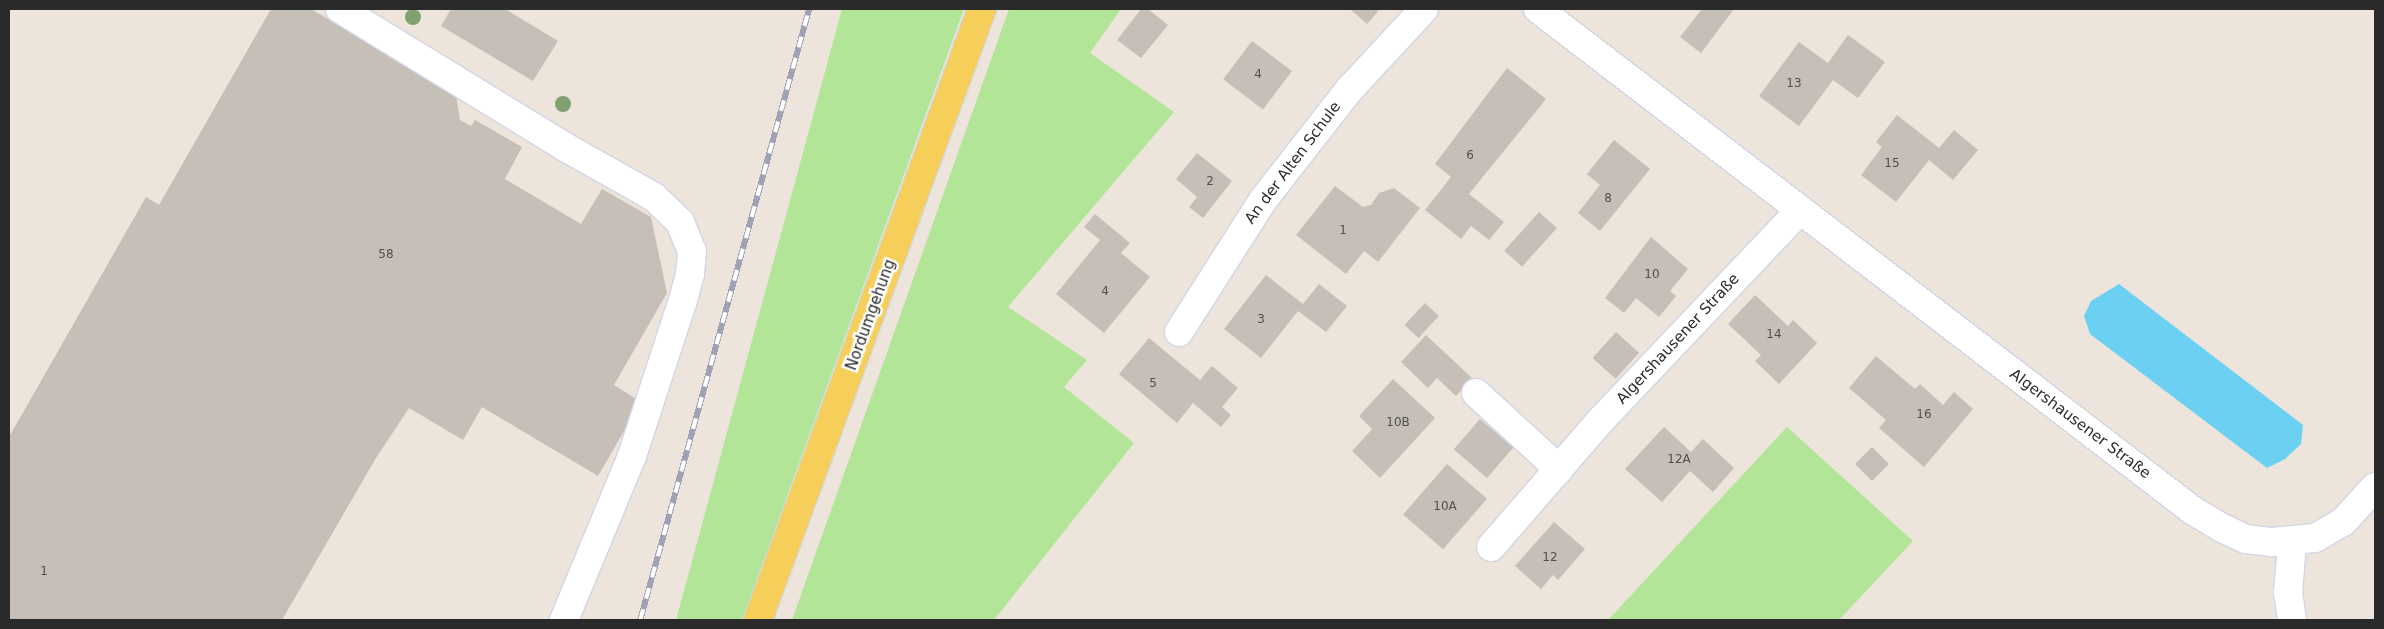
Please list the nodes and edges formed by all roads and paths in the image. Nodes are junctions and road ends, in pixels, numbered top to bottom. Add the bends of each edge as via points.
1 (340, 9) edge
2 (982, 9) edge
3 (1424, 9) edge
4 (1538, 9) edge
5 (1800, 210) junction
6 (1179, 332) dead end
7 (1476, 393) dead end
8 (1559, 469) junction
9 (2375, 487) edge
10 (2292, 543) junction
11 (1491, 547) dead end
12 (564, 620) edge
13 (758, 620) edge
14 (2292, 620) edge

1 - 12 street via 565,147 654,197 680,222 692,251 682,303 632,456
2 - 13 main road, Nordumgehung
3 - 6 street, An der Alten Schule via 1348,90 1263,200
4 - 5 street, Algershausener Straße
5 - 8 street, Algershausener Straße
5 - 10 street, Algershausener Straße via 2192,510 2246,539
7 - 8 street
8 - 11 street, Algershausener Straße
9 - 10 street, Algershausener Straße via 2343,522 2315,538
10 - 14 street via 2288,593

